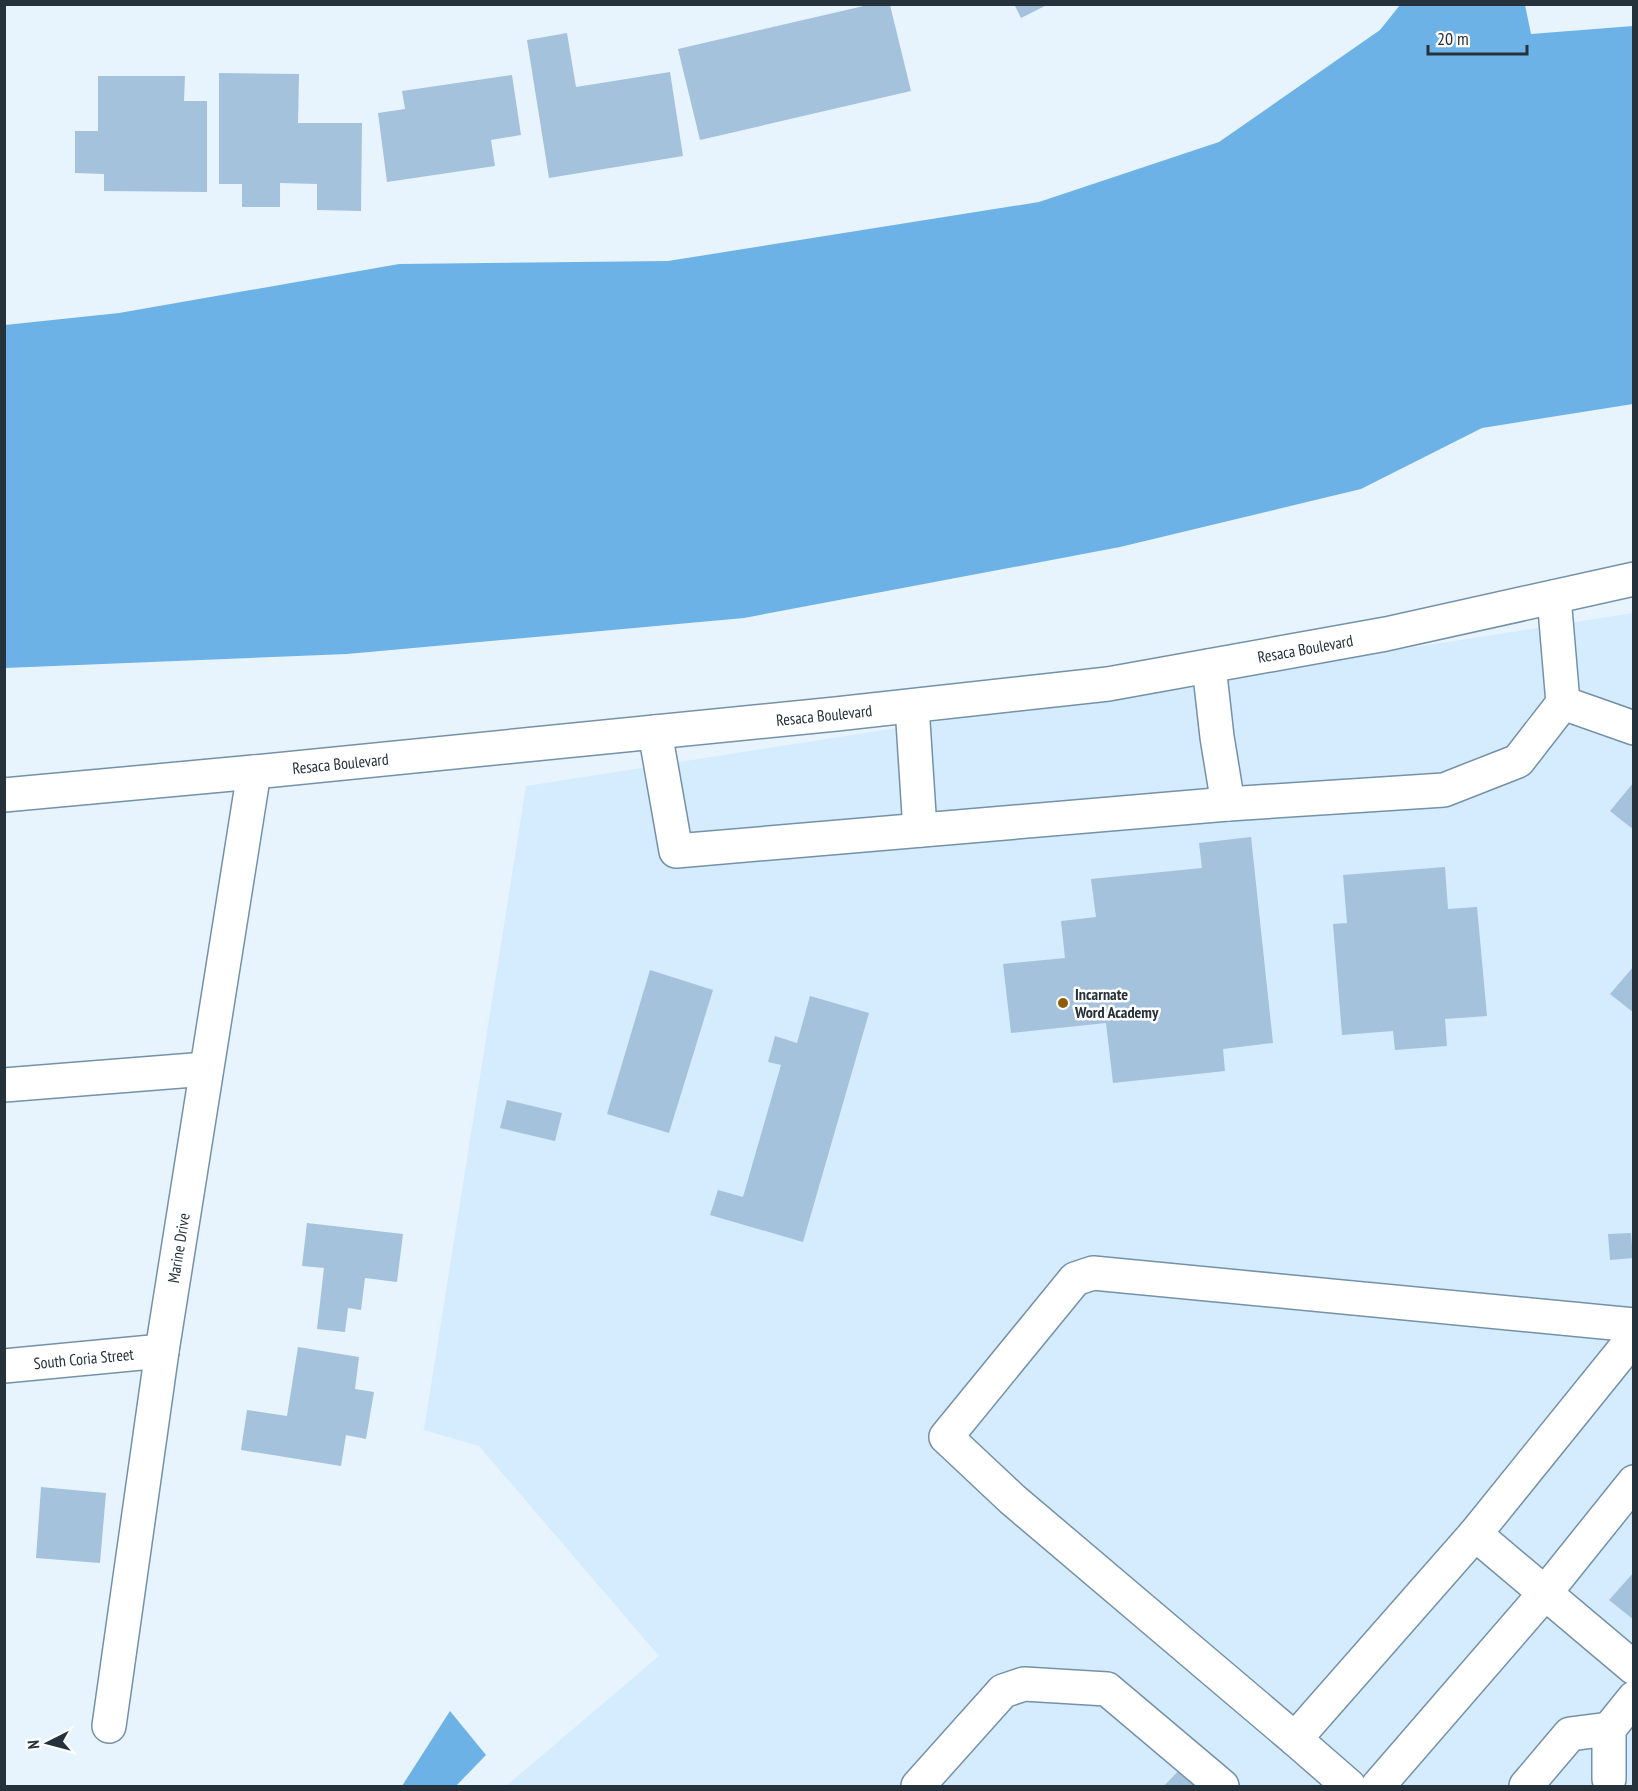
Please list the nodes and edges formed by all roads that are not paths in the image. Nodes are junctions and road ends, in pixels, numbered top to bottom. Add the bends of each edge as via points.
1 (1634, 579) edge
2 (1554, 597) junction
3 (1209, 666) junction
4 (1563, 703) junction
5 (912, 706) junction
6 (1634, 728) edge
7 (655, 732) junction
8 (254, 772) junction
9 (4, 795) edge
10 (1228, 804) junction
11 (920, 830) junction
12 (206, 1069) junction
13 (4, 1085) edge
14 (1634, 1325) edge
15 (1634, 1337) edge
16 (162, 1351) junction
17 (4, 1366) edge
18 (1634, 1482) edge
19 (1475, 1534) junction
20 (1545, 1593) junction
21 (1631, 1661) edge
22 (1634, 1698) edge
23 (109, 1726) dead end
24 (1609, 1729) junction
25 (1295, 1739) junction
26 (1611, 1784) edge
27 (918, 1786) edge
28 (1222, 1786) edge
29 (1349, 1786) edge
30 (1378, 1786) edge
31 (1526, 1786) edge

1 - 2 street, Resaca Boulevard
2 - 3 street, Resaca Boulevard via 1386,634
2 - 4 street
3 - 5 street, Resaca Boulevard via 1108,684
3 - 10 street
4 - 6 street
4 - 10 street via 1518,761 1444,789
5 - 7 street, Resaca Boulevard
5 - 11 street
7 - 8 street, Resaca Boulevard
7 - 11 street via 676,851
8 - 9 street, Resaca Boulevard
8 - 12 street, Marine Drive
10 - 11 street
12 - 13 street
12 - 16 street, Marine Drive
14 - 25 street via 1093,1274 1075,1279 946,1437 1012,1500
15 - 19 street
16 - 17 street, South Coria Street
16 - 23 street, Marine Drive
18 - 20 street
19 - 20 street
19 - 25 street
20 - 21 street
20 - 30 street
22 - 24 street
24 - 26 street
24 - 31 street via 1570,1734
25 - 29 street
27 - 28 street via 1003,1691 1024,1684 1107,1689

